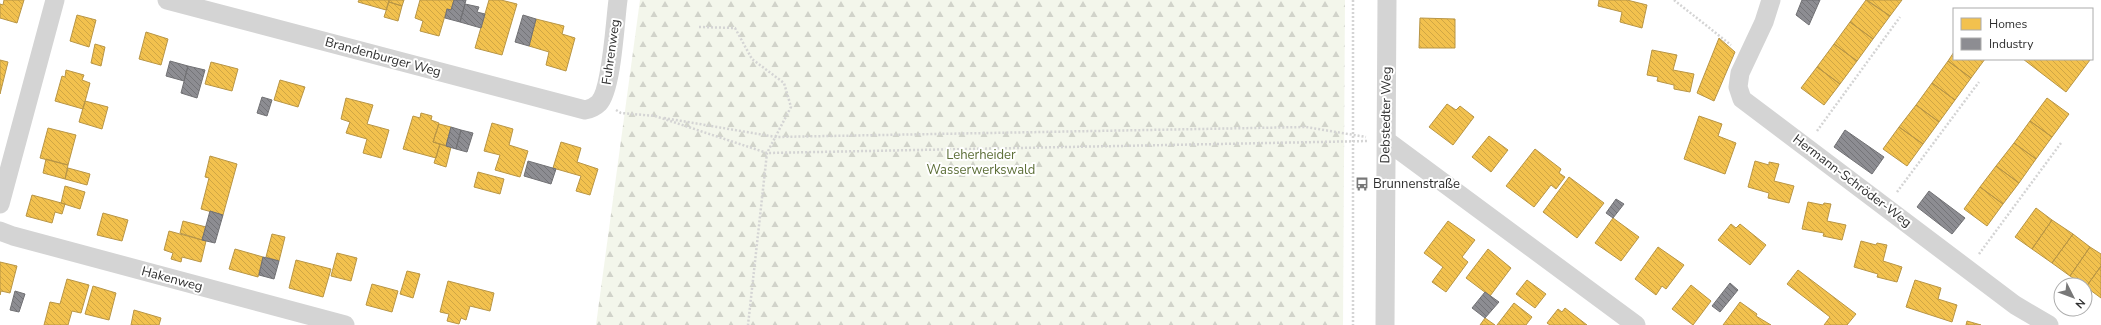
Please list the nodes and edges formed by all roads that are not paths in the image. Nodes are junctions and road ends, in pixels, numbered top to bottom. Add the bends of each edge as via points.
1 (55, 0) edge
2 (167, 0) edge
3 (618, 0) edge
4 (1387, 0) edge
5 (1771, 0) edge
6 (599, 103) joint
7 (1387, 141) junction
8 (0, 204) edge
9 (0, 231) edge
10 (345, 325) edge
11 (1385, 325) edge
12 (1636, 325) edge
13 (2049, 325) edge

1 - 8 street
2 - 6 street, Brandenburger Weg via 579,108 590,109
3 - 6 street, Fuhrenweg via 606,87
4 - 7 street, Debstedter Weg
5 - 13 street, Hermann-Schröder-Weg via 1764,22 1740,73 1738,87 1742,99 2015,305
7 - 11 street, Debstedter Weg
7 - 12 street
9 - 10 street, Hakenweg

